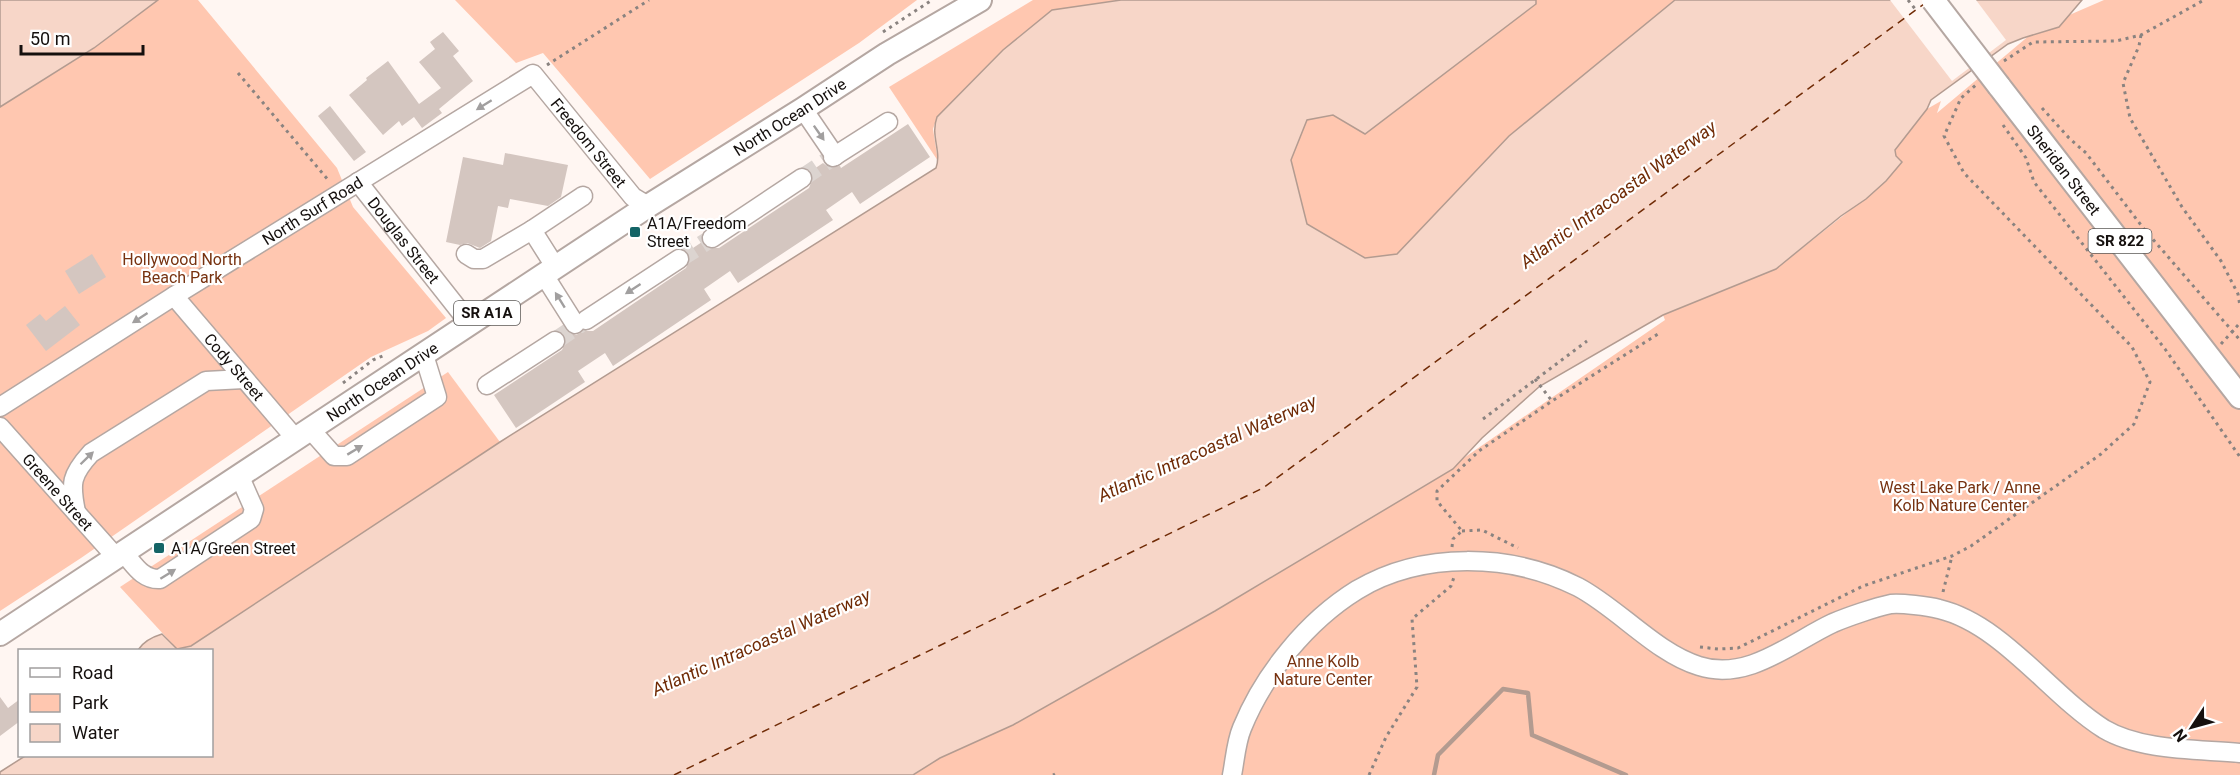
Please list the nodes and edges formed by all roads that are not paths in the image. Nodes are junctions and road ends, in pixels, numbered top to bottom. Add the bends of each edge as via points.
1 (980, 0) edge
2 (1925, 6) edge
3 (533, 74) joint
4 (803, 110) junction
5 (888, 122) dead end
6 (802, 178) tunnel mouth
7 (358, 182) junction
8 (584, 196) dead end
9 (648, 206) junction
10 (532, 230) junction
11 (712, 238) tunnel mouth
12 (466, 254) dead end
13 (679, 259) tunnel mouth
14 (550, 272) junction
15 (174, 296) junction
16 (470, 324) junction
17 (555, 341) tunnel mouth
18 (424, 355) junction
19 (244, 379) junction
20 (487, 385) dead end
21 (2240, 397) edge
22 (0, 407) edge
23 (0, 427) edge
24 (303, 434) junction
25 (239, 475) junction
26 (76, 512) junction
27 (119, 554) junction
28 (0, 634) edge
29 (2240, 753) edge
30 (1232, 775) edge

1 - 4 main road, North Ocean Drive / SR A1A via 887,54
2 - 21 main road, Sheridan Street / SR 822, bridge via 1999,75
3 -> 7 street, North Surf Road
3 - 9 street, Freedom Street via 633,197
4 -> 5 street via 834,156
4 - 9 main road, North Ocean Drive / SR A1A
6 - 11 street
7 - 15 street, North Surf Road
7 - 16 street, Douglas Street
8 - 10 street
9 - 14 main road, North Ocean Drive / SR A1A
10 - 12 street via 483,259
10 - 14 street
13 -> 14 street via 580,322
14 - 16 main road, North Ocean Drive / SR A1A
15 - 19 street, Cody Street
15 -> 22 street, North Surf Road
16 - 18 main road, North Ocean Drive / SR A1A
17 - 20 street
18 - 24 main road, North Ocean Drive / SR A1A
24 -> 18 street, Cody Street via 334,456 348,456 437,397
19 - 24 street, Cody Street
26 -> 19 street via 72,492 76,469 91,453 206,381
23 - 26 street, Greene Street
24 - 25 main road, North Ocean Drive / SR A1A
25 - 27 main road, North Ocean Drive / SR A1A
27 -> 25 street, Greene Street via 144,576 160,579 251,519 254,509
26 - 27 street, Greene Street
27 - 28 main road, North Ocean Drive / SR A1A
29 - 30 street via 2144,744 2107,730 1973,623 1939,609 1892,604 1835,623 1749,666 1725,670 1681,659 1579,588 1553,577 1490,561 1453,561 1387,576 1357,590 1304,635 1273,672 1241,730

